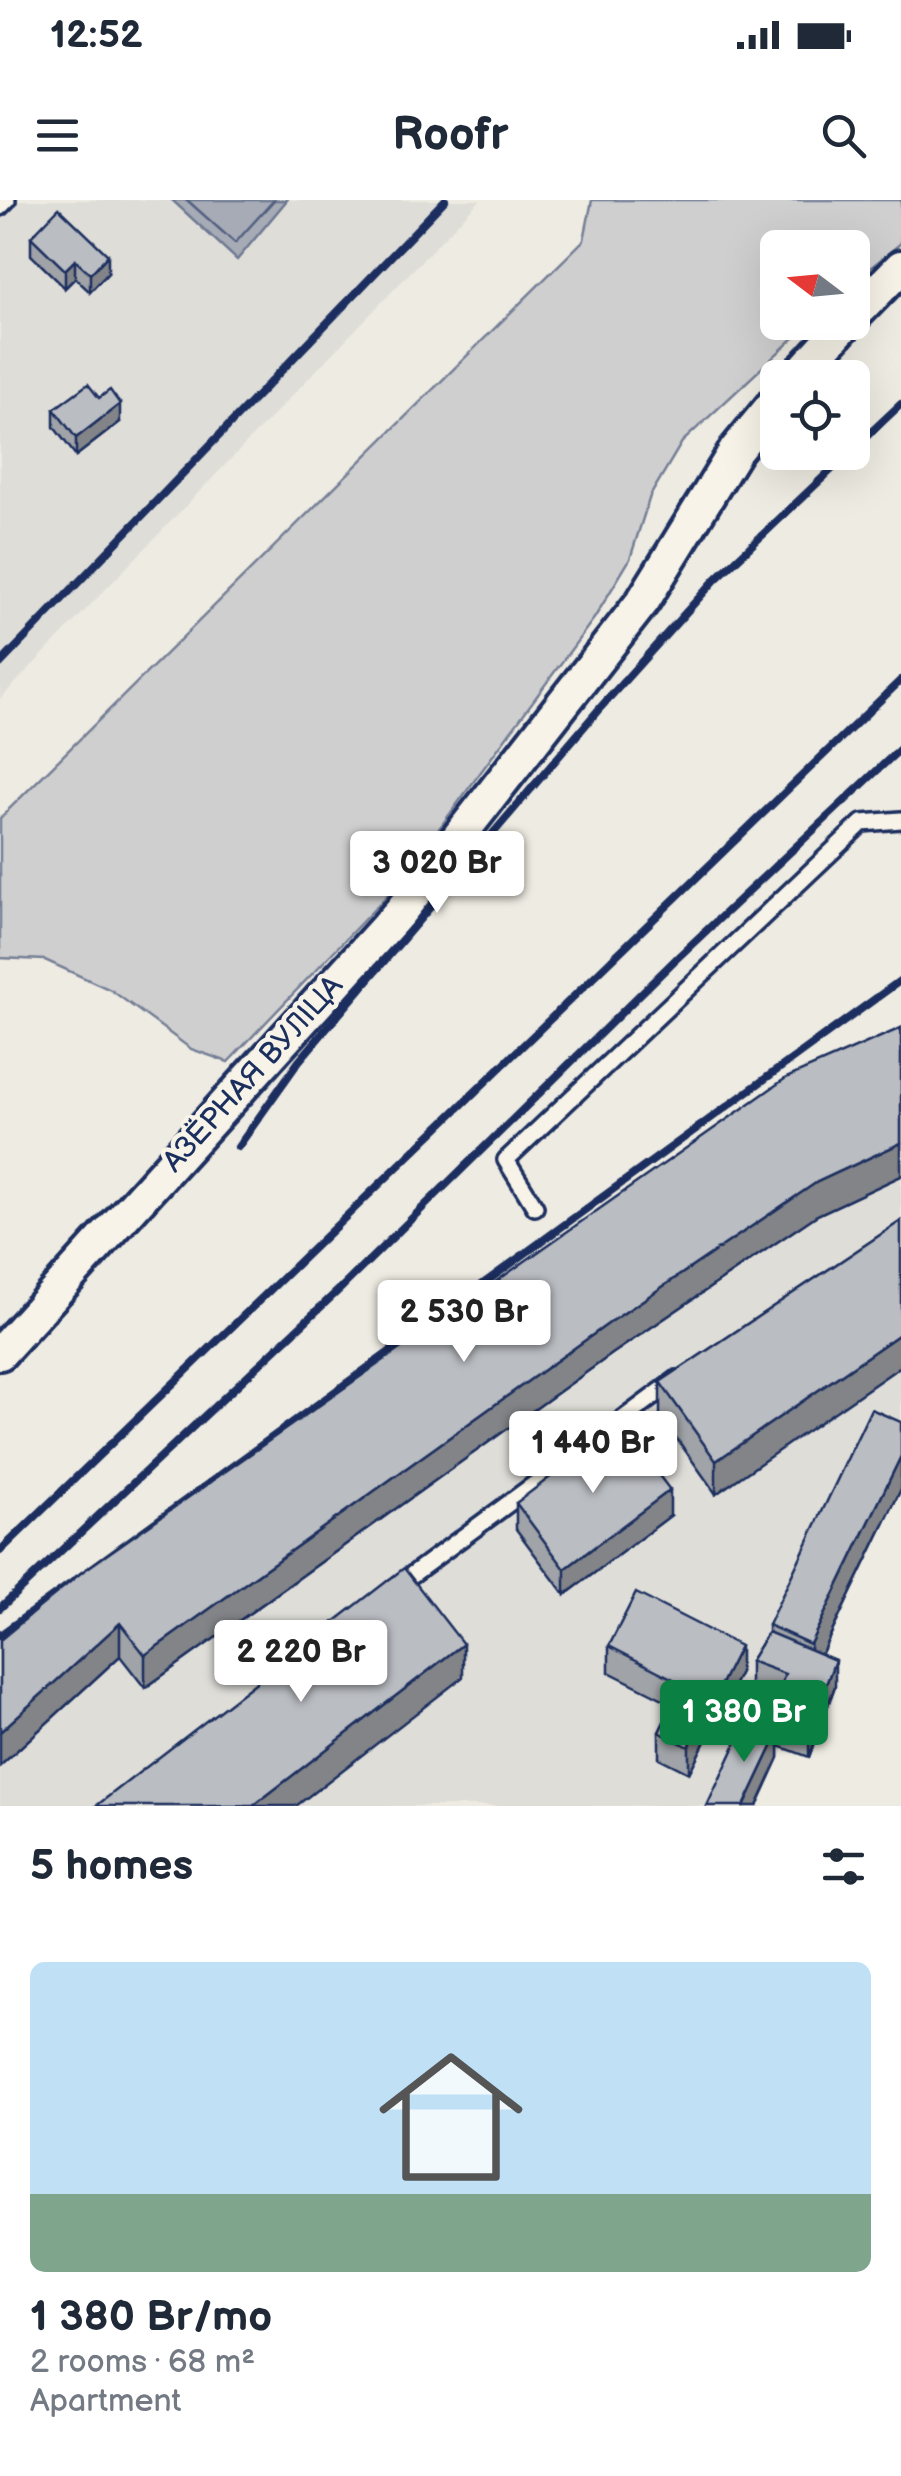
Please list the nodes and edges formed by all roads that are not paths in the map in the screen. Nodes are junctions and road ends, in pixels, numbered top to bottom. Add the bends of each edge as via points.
1 (6, 200) edge
2 (0, 207) edge
3 (901, 267) edge
4 (870, 299) edge
5 (831, 340) edge
6 (812, 360) edge
7 (760, 421) edge
8 (901, 820) edge
9 (535, 1208) dead end
10 (0, 1353) edge
11 (694, 1368) edge
12 (374, 1604) edge

1 - 2 lane
3 - 4 street
5 - 6 street
7 - 10 street, АЗЁРНАЯ ВУЛІЦА via 643,601 400,912
8 - 9 lane via 862,823 506,1160
11 - 12 lane

